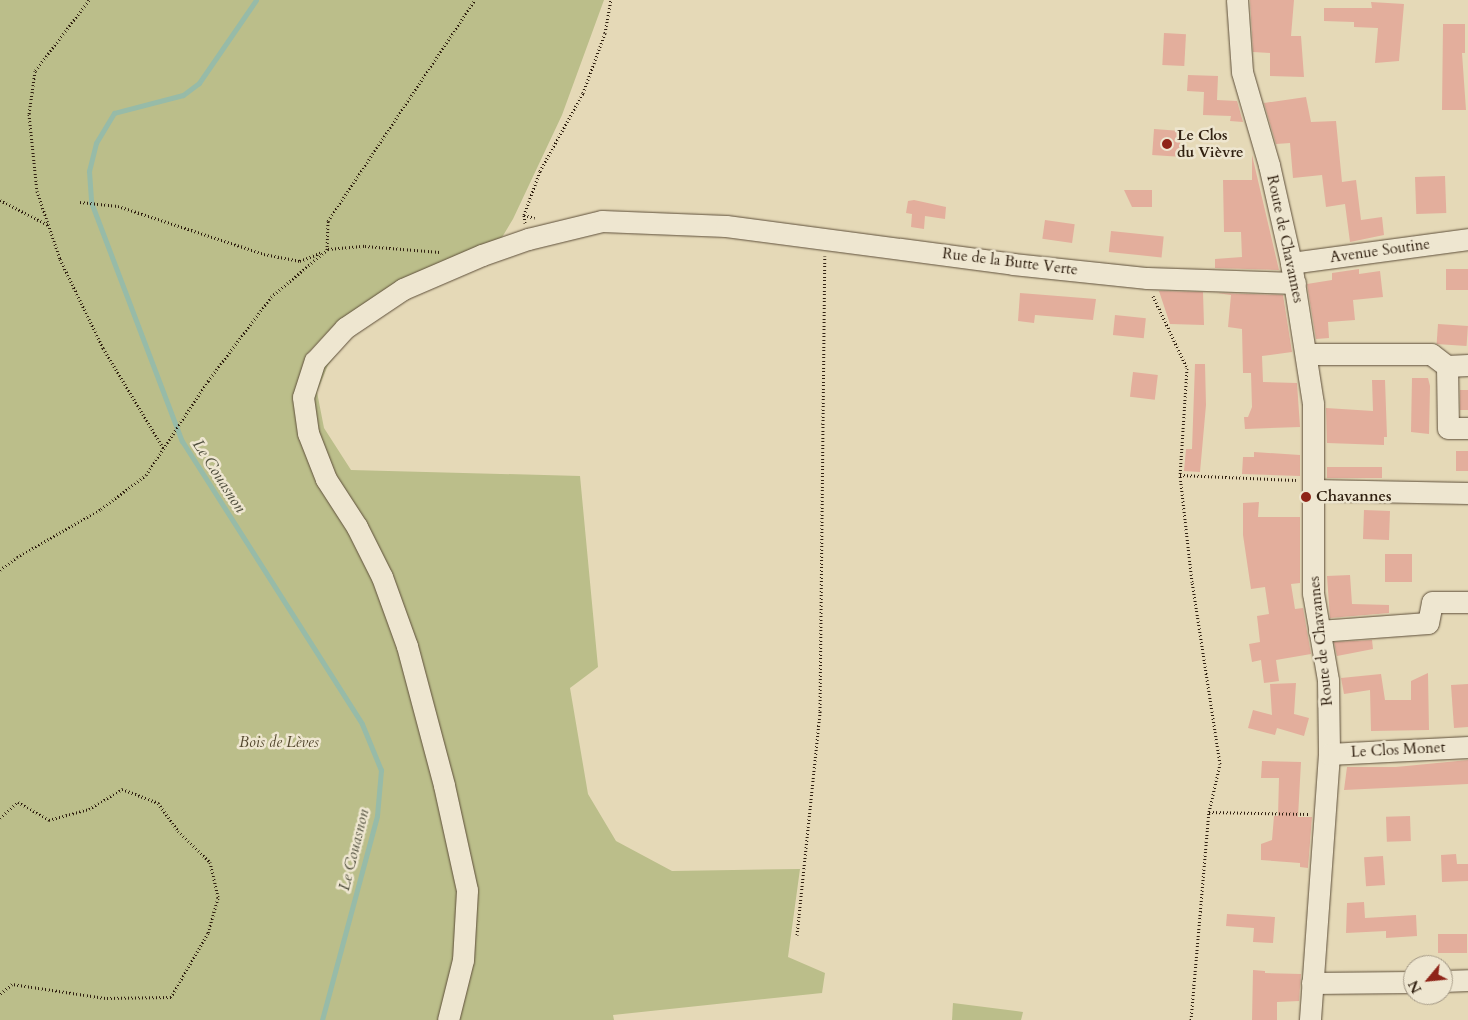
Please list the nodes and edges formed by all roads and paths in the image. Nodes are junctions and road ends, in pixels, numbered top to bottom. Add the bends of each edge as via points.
1 (89, 0) edge
2 (475, 0) edge
3 (611, 0) edge
4 (1237, 0) edge
5 (0, 200) edge
6 (80, 202) dead end
7 (48, 226) junction
8 (528, 238) junction
9 (825, 238) junction
10 (1468, 239) edge
11 (328, 249) junction
12 (443, 252) dead end
13 (1293, 273) junction
14 (1147, 278) junction
15 (1306, 354) junction
16 (1458, 366) edge
17 (1468, 428) edge
18 (164, 449) junction
19 (1180, 475) junction
20 (1314, 486) junction
21 (1468, 493) edge
22 (0, 570) edge
23 (1468, 602) edge
24 (1319, 631) junction
25 (1468, 747) edge
26 (1329, 754) junction
27 (1208, 812) junction
28 (1324, 815) junction
29 (0, 818) edge
30 (797, 935) dead end
31 (1468, 980) edge
32 (1453, 981) edge
33 (1403, 982) edge
34 (1312, 983) junction
35 (0, 994) edge
36 (448, 1020) edge
37 (1191, 1020) edge
38 (1310, 1020) edge

1 - 7 path via 35,70 29,114 37,191
2 - 11 path via 328,221
3 - 8 path via 606,33 583,93 540,171 527,206 524,215
4 - 13 street, Route de Chavannes via 1242,72 1269,165
5 - 7 path
6 - 11 path via 118,206 264,254 300,261
7 - 18 path via 60,259 103,348
8 - 9 street, Rue de la Butte Verte via 602,221 726,226
8 - 36 street, Rue de la Butte Verte via 404,289 345,328 315,362 303,397 308,433 326,479 357,527 382,577 407,646 444,785 467,890 463,960
9 - 14 street, Rue de la Butte Verte via 1013,264
9 - 30 path via 820,710
10 - 13 street, Avenue Soutine
11 - 12 path via 365,246
11 - 18 path via 271,297
13 - 14 street, Rue de la Butte Verte
13 - 15 street, Route de Chavannes
14 - 19 path via 1161,318 1188,368
15 - 16 street via 1431,354
15 - 20 street, Route de Chavannes via 1313,403
16 - 17 street via 1448,428
18 - 22 path via 146,475 101,509 16,557
19 - 20 path
19 - 27 path via 1192,582 1220,764
20 - 21 street
20 - 24 street, Route de Chavannes via 1313,593
23 - 24 street via 1432,602 1428,623
24 - 26 street, Route de Chavannes via 1328,680
25 - 26 street, Le Clos Monet
26 - 28 street, Route de Chavannes
27 - 28 path
27 - 37 path
28 - 34 street, Route de Chavannes
29 - 35 path via 18,802 49,820 89,809 122,789 158,803 178,831 210,862 218,898 208,933 171,997 105,998 12,984
31 - 32 street
33 - 34 street
34 - 38 street, Route de Chavannes

